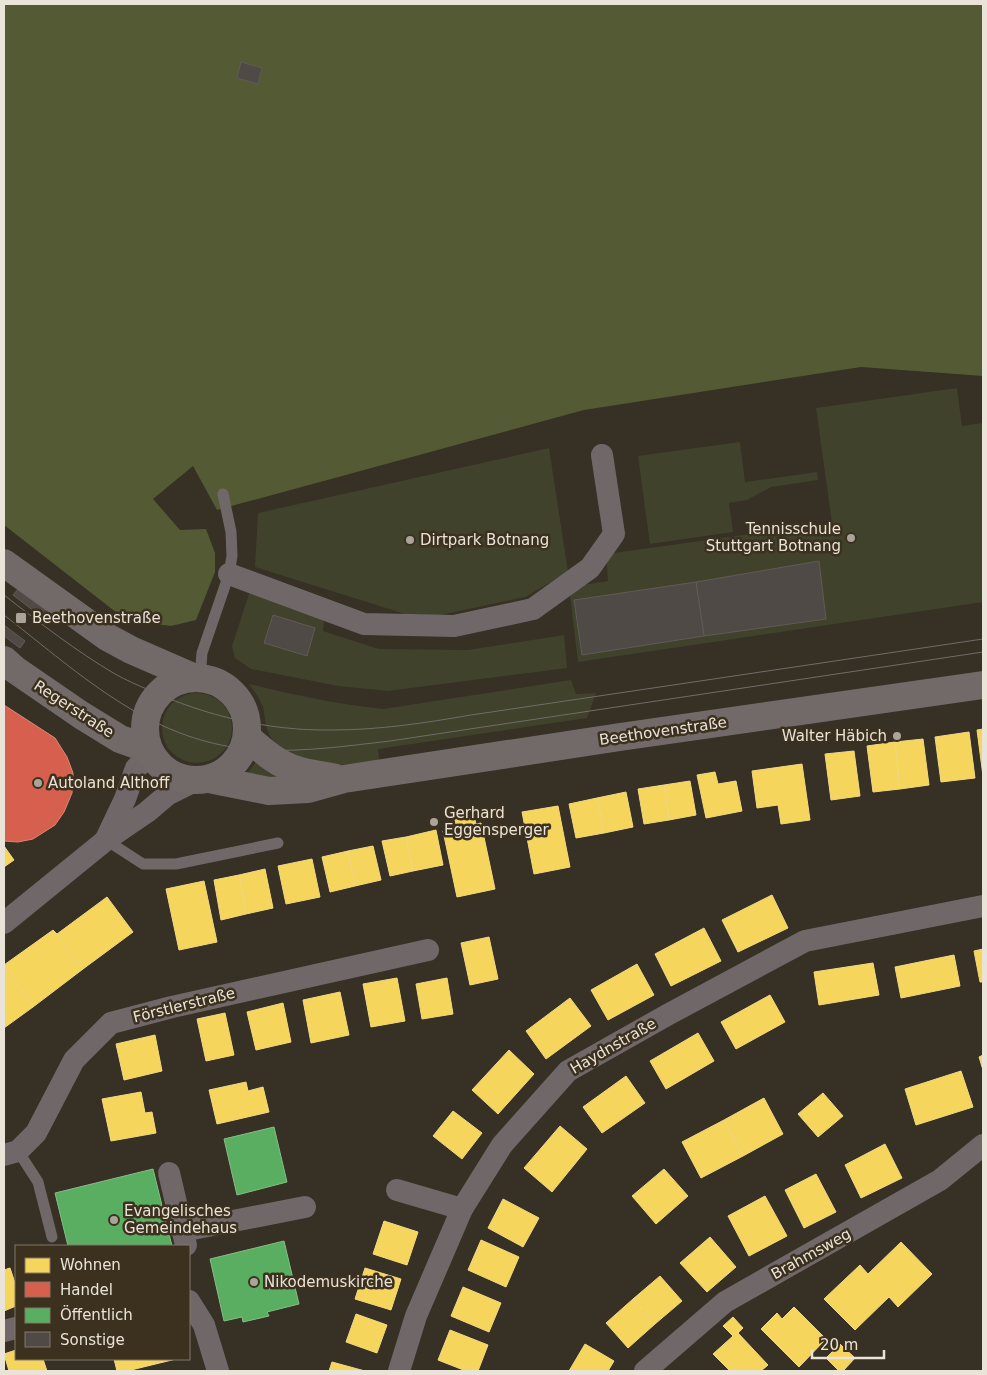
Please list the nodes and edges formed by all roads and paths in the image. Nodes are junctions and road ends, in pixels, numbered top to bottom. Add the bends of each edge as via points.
1 (602, 455) dead end
2 (223, 494) dead end
3 (4, 563) edge
4 (230, 574) junction
5 (4, 660) edge
6 (196, 678) junction
7 (983, 685) edge
8 (247, 737) junction
9 (140, 753) junction
10 (344, 779) junction
11 (202, 780) junction
12 (106, 840) junction
13 (278, 843) dead end
14 (983, 906) edge
15 (4, 923) edge
16 (428, 950) dead end
17 (983, 1145) edge
18 (11, 1153) edge
19 (169, 1173) dead end
20 (397, 1190) dead end
21 (305, 1207) dead end
22 (462, 1209) junction
23 (52, 1237) dead end
24 (184, 1239) edge
25 (190, 1303) edge
26 (218, 1371) edge
27 (399, 1371) edge
28 (645, 1371) edge

1 - 4 street via 614,534 590,568 533,609 454,626 364,624
2 - 4 lane via 231,532
3 - 6 main road via 107,638
4 - 6 lane
5 - 9 main road, Regerstraße
6 - 8 main road via 223,685 234,694 243,707
6 - 9 main road via 174,682 158,694 146,718
7 - 10 main road, Beethovenstraße
8 - 10 main road, Beethovenstraße via 279,762 297,770
8 - 11 main road via 236,762 224,772
9 - 11 main road, Beethovenstraße via 176,777
9 - 12 street via 125,799
10 - 11 main road, Beethovenstraße via 308,790 269,791
11 - 12 street via 167,795
12 - 13 lane via 143,864 176,864
12 - 15 street
14 - 22 street, Haydnstraße via 805,941 568,1071 502,1145
16 - 18 street, Förstlerstraße via 172,1007 111,1024 74,1060 36,1133
17 - 28 street, Brahmsweg via 940,1180 725,1302
18 - 23 lane via 38,1182
19 - 24 street
20 - 22 street
21 - 24 street
22 - 27 street, Haydnstraße via 416,1316
25 - 26 street via 204,1325

